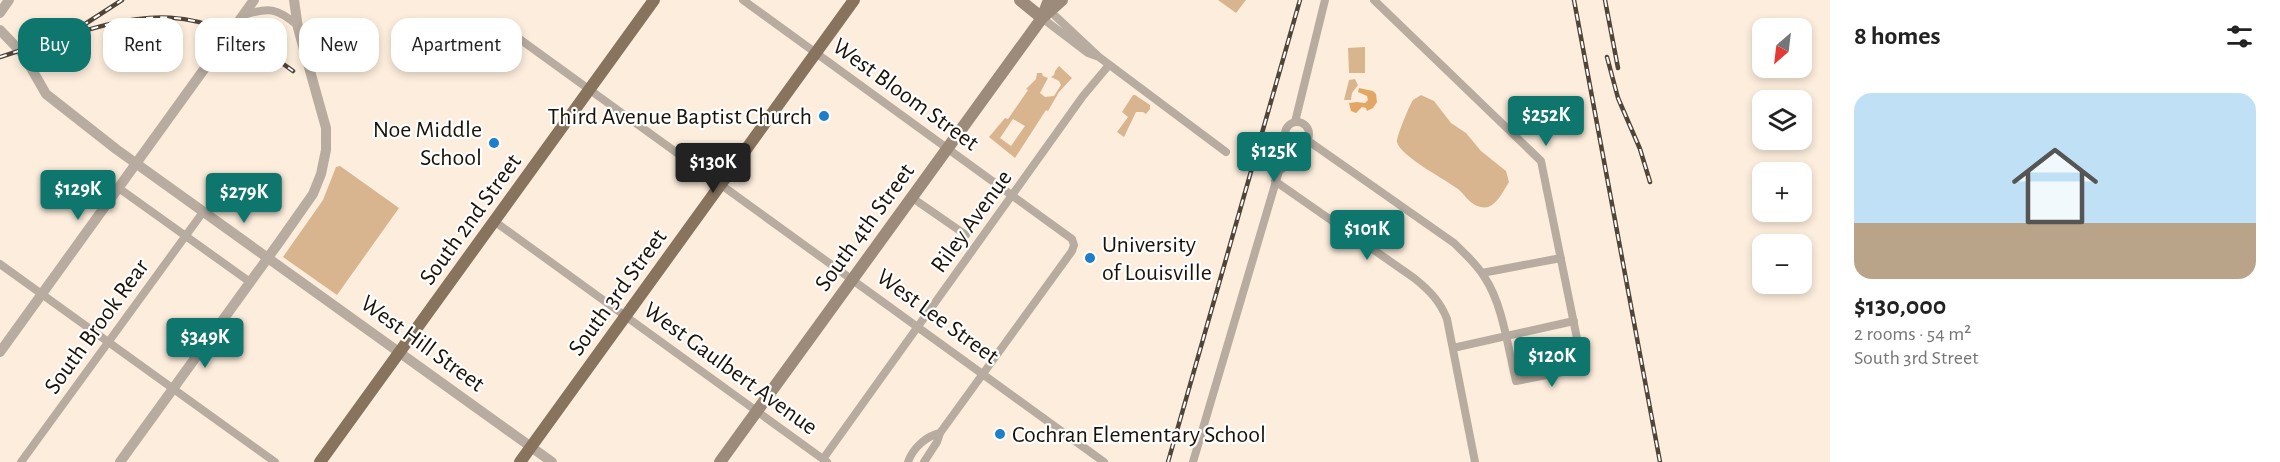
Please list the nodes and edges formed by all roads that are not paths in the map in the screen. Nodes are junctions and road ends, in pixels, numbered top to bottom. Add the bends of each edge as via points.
1 (9, 0) edge
2 (254, 0) edge
3 (294, 0) edge
4 (654, 0) edge
5 (743, 0) edge
6 (854, 0) edge
7 (1020, 0) edge
8 (1062, 0) edge
9 (1325, 0) edge
10 (1374, 0) edge
11 (1045, 7) edge
12 (0, 14) edge
13 (244, 15) junction
14 (297, 25) junction
15 (0, 30) edge
16 (522, 41) edge
17 (816, 52) junction
18 (1109, 65) junction
19 (589, 89) junction
20 (1295, 122) junction
21 (1307, 140) junction
22 (1291, 143) junction
23 (948, 147) junction
24 (1226, 152) dead end
25 (137, 164) junction
26 (1275, 181) junction
27 (721, 184) junction
28 (120, 189) junction
29 (1014, 195) junction
30 (911, 197) junction
31 (203, 212) junction
32 (494, 221) junction
33 (966, 235) dead end
34 (185, 236) junction
35 (1561, 258) junction
36 (268, 259) junction
37 (0, 264) edge
38 (1482, 273) junction
39 (852, 279) junction
40 (250, 282) junction
41 (43, 295) junction
42 (626, 315) junction
43 (1574, 321) junction
44 (919, 326) junction
45 (1505, 336) junction
46 (109, 342) junction
47 (1453, 348) junction
48 (0, 352) edge
49 (399, 352) junction
50 (984, 374) junction
51 (173, 389) junction
52 (757, 410) junction
53 (940, 433) junction
54 (531, 447) junction
55 (825, 460) edge
56 (21, 462) edge
57 (120, 462) edge
58 (275, 462) edge
59 (320, 462) edge
60 (520, 462) edge
61 (552, 462) edge
62 (720, 462) edge
63 (908, 462) edge
64 (924, 462) edge
65 (1104, 462) edge
66 (1193, 462) edge
67 (1475, 462) edge

1 - 12 street
2 - 13 street
3 - 14 street
4 - 19 main road, South 2nd Street
5 - 17 street, West Bloom Street
6 - 17 main road, South 3rd Street
7 - 11 main road
8 - 11 main road, South 4th Street
9 - 20 street
10 - 35 street via 1541,161
11 - 18 street via 1088,52
11 - 23 main road, South 4th Street
13 - 14 street via 274,10
13 - 25 street
14 - 36 street via 324,120 326,150 313,194
15 - 25 street, West Hill Street via 23,54 42,89 56,104
16 - 19 street, West Lee Street
17 - 23 street, West Bloom Street
17 - 27 main road, South 3rd Street
18 - 24 street
18 - 29 street, Riley Avenue
19 - 27 street, West Lee Street
19 - 32 main road, South 2nd Street
20 - 21 street via 1307,127
20 - 22 street via 1285,131
21 - 22 street via 1303,144
21 - 38 street via 1454,243
22 - 26 street via 1278,162
23 - 29 street, West Bloom Street
23 - 30 main road, South 4th Street
25 - 28 street
25 - 31 street, West Hill Street
26 - 47 street via 1432,292 1447,319
26 - 66 street
27 - 39 street, West Lee Street
27 - 42 main road, South 3rd Street
28 - 34 street
28 - 41 street
29 - 44 street, Riley Avenue
29 - 50 street, West Bloom Street via 1074,242 1072,251
30 - 33 street
30 - 39 main road, South 4th Street
31 - 34 street, South Brook Rear
31 - 36 street, West Hill Street
32 - 42 street, West Gaulbert Avenue
32 - 49 main road, South 2nd Street
34 - 40 street
34 - 46 street, South Brook Rear
35 - 38 street
35 - 43 street
36 - 40 street
36 - 49 street, West Hill Street
37 - 41 street
38 - 45 street via 1494,295
39 - 44 street, West Lee Street
39 - 52 main road, South 4th Street
40 - 51 street
41 - 46 street
41 - 48 street
42 - 52 street, West Gaulbert Avenue
42 - 54 main road, South 3rd Street
43 - 45 street
43 - 45 street via 1583,368 1516,381
44 - 50 street, West Lee Street
44 - 55 street, Riley Avenue
45 - 47 street
46 - 51 street
46 - 56 street, South Brook Rear
47 - 67 street
49 - 54 street, West Hill Street
49 - 59 main road, South 2nd Street
50 - 53 street
50 - 65 street, West Lee Street
51 - 57 street
51 - 58 street
52 - 55 street, West Gaulbert Avenue
52 - 62 main road, South 4th Street
53 - 63 street via 925,440
53 - 64 street
54 - 60 main road, South 3rd Street
54 - 61 street, West Hill Street

